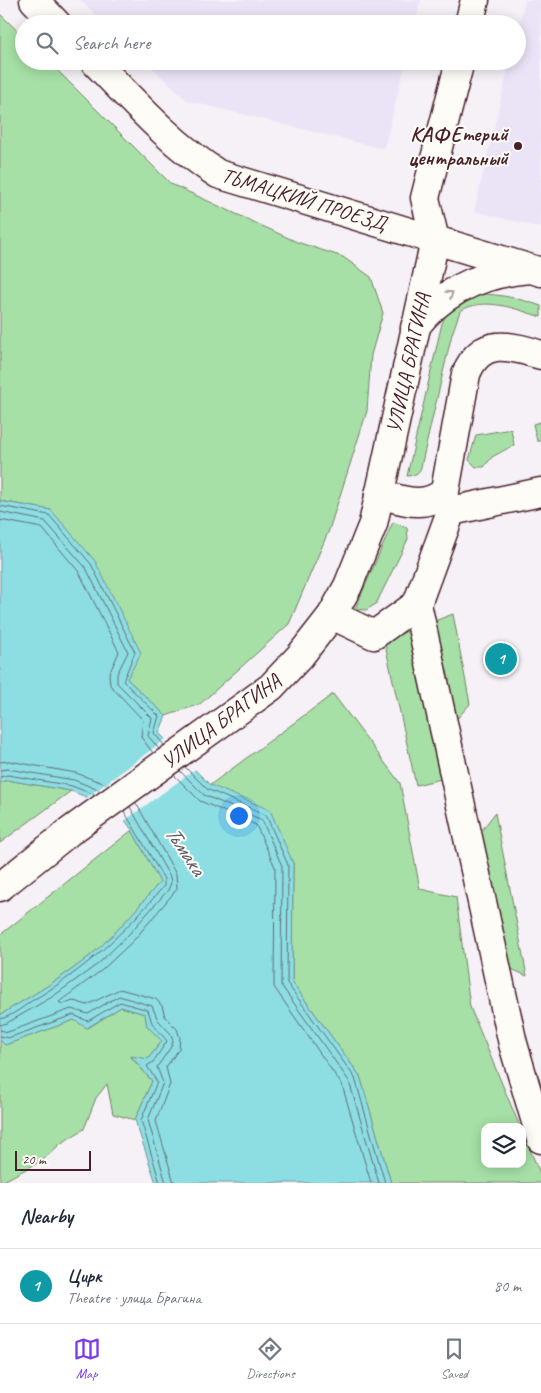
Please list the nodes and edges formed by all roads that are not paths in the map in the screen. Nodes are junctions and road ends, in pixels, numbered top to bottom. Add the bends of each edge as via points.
1 (34, 0) edge
2 (475, 0) edge
3 (48, 15) edge
4 (471, 15) edge
5 (103, 70) edge
6 (458, 70) edge
7 (435, 240) junction
8 (535, 271) edge
9 (415, 328) junction
10 (541, 356) edge
11 (541, 492) edge
12 (379, 494) junction
13 (417, 604) junction
14 (332, 615) junction
15 (0, 887) edge
16 (541, 1139) edge

1 - 3 street
2 - 4 street
5 - 7 street, ТЬМАЦКИЙ ПРОЕЗД via 164,132 218,174
6 - 7 street via 425,198
7 - 8 street, ТЬМАЦКИЙ ПРОЕЗД
7 - 9 street, УЛИЦА БРАГИНА
9 -> 8 street via 437,303 461,287 501,272
9 - 12 street, УЛИЦА БРАГИНА
10 - 12 street via 520,348 495,346 482,350 472,360 466,374 444,491 437,499 426,503
11 - 13 street via 451,511
12 - 14 street, УЛИЦА БРАГИНА via 367,541
13 - 14 street via 374,635
13 - 16 street via 513,1044
14 - 15 street, УЛИЦА БРАГИНА via 290,668 246,707 69,832

